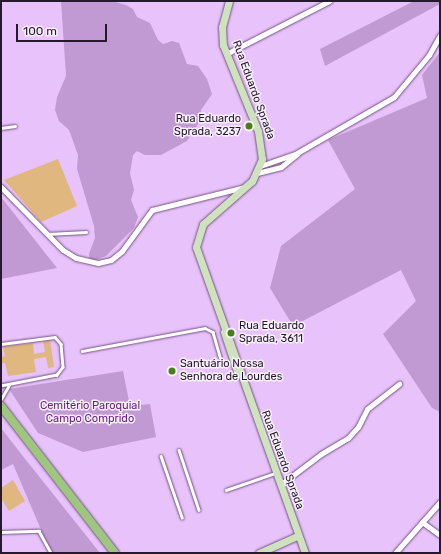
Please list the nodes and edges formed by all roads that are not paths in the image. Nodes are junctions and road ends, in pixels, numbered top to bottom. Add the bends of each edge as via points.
1 (229, 1) edge
2 (329, 1) edge
3 (440, 35) edge
4 (226, 54) junction
5 (15, 126) dead end
6 (1, 128) edge
7 (297, 153) junction
8 (260, 166) junction
9 (257, 173) junction
10 (247, 186) junction
11 (1, 187) edge
12 (86, 232) dead end
13 (46, 234) junction
14 (1, 344) edge
15 (82, 350) dead end
16 (220, 357) dead end
17 (399, 384) dead end
18 (9, 385) junction
19 (1, 386) edge
20 (1, 399) edge
21 (1, 406) edge
22 (179, 450) dead end
23 (161, 456) dead end
24 (275, 473) junction
25 (280, 486) junction
26 (226, 490) dead end
27 (440, 502) edge
28 (199, 510) dead end
29 (182, 517) dead end
30 (422, 522) junction
31 (1, 532) edge
32 (440, 535) edge
33 (298, 536) junction
34 (51, 553) edge
35 (115, 553) edge
36 (259, 553) edge
37 (305, 553) edge
38 (395, 553) edge

1 - 4 main road, Rua Eduardo Sprada via 222,27
2 - 4 street
3 - 7 street via 429,55 394,97
4 - 8 main road, Rua Eduardo Sprada via 260,138 263,152
5 - 6 lane
7 - 8 street
7 - 9 street via 281,167
8 - 9 main road, Rua Eduardo Sprada
9 - 10 main road, Rua Eduardo Sprada
10 - 13 street via 152,210 122,251 104,262 91,263 76,258
10 - 24 main road, Rua Eduardo Sprada via 208,219 197,239 199,259 238,360 240,375
11 - 13 street
12 - 13 lane
14 - 18 lane via 50,336 55,337 61,344 61,372
15 - 16 lane via 205,328 213,332
17 - 25 street via 370,405 348,438 321,454
18 - 19 lane
18 - 20 lane
21 - 35 main road
22 - 28 lane
23 - 29 lane
24 - 25 main road, Rua Eduardo Sprada
24 - 26 lane
25 - 33 main road, Rua Eduardo Sprada
27 - 30 street
30 - 32 street
30 - 38 street
31 - 34 lane via 39,531
33 - 36 main road
33 - 37 main road, Rua Eduardo Sprada

